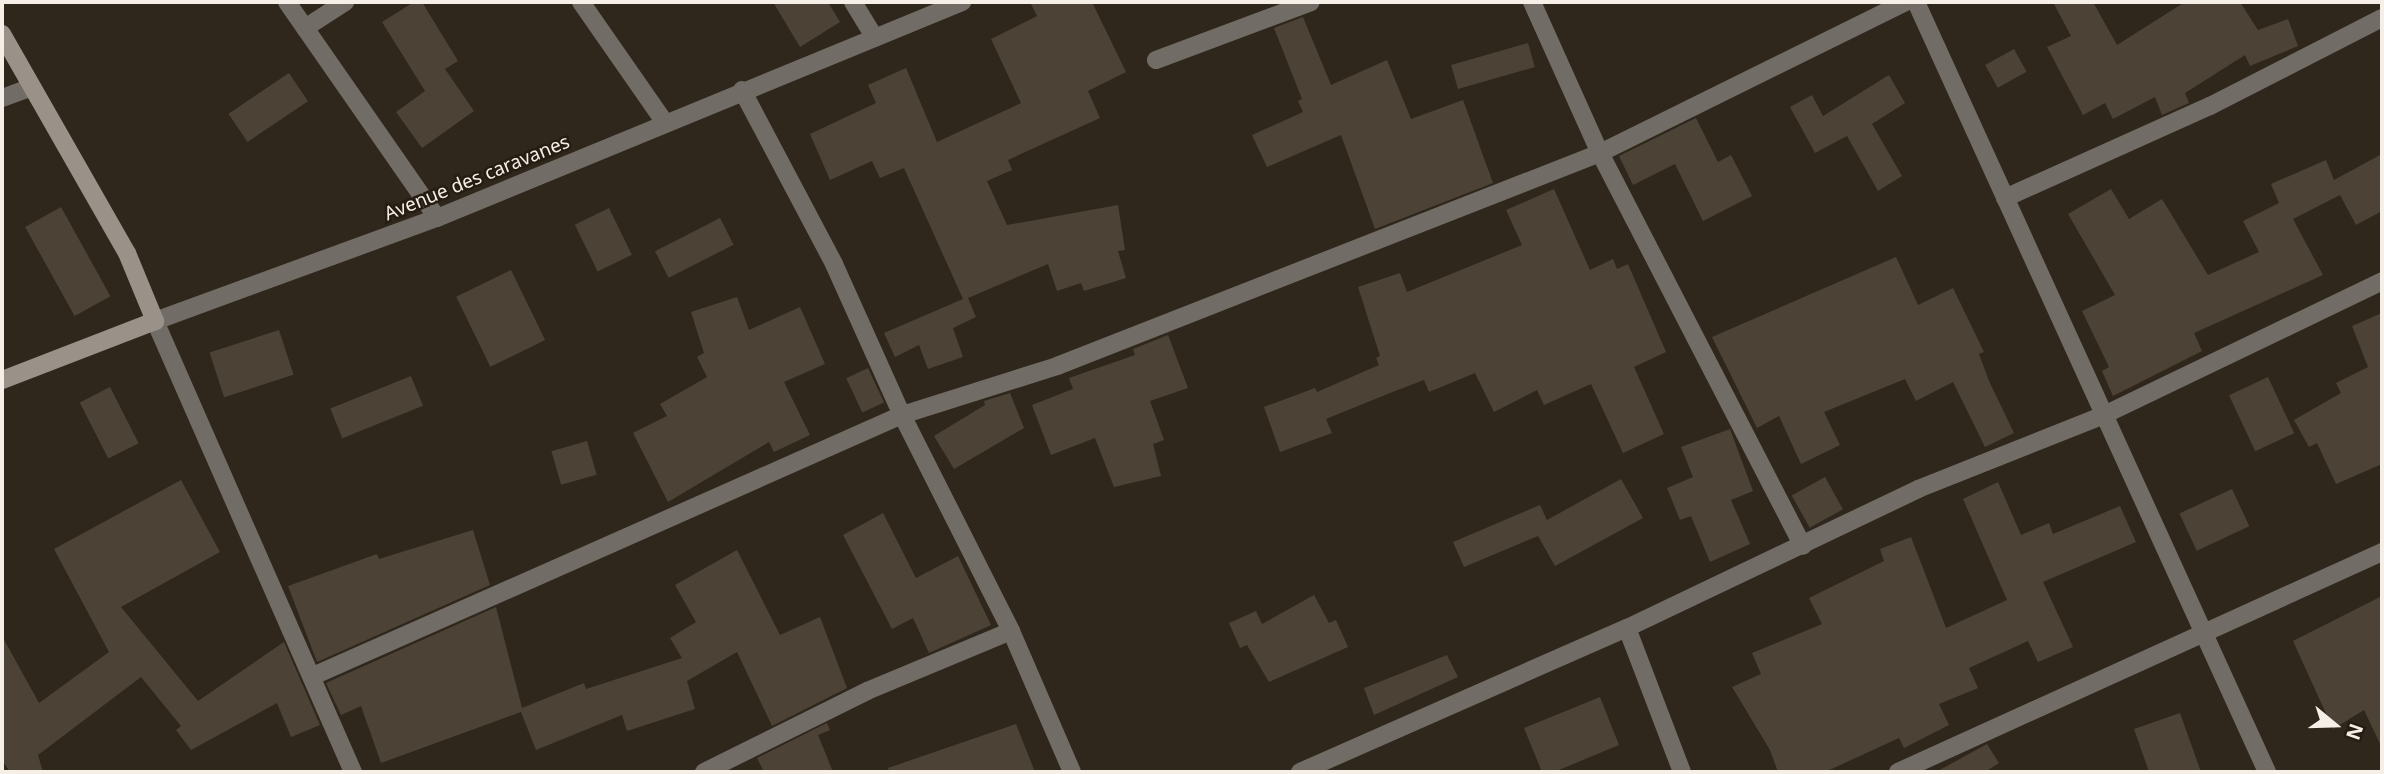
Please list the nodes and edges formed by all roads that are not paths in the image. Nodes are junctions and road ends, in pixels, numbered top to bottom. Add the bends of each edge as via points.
1 (287, 2) edge
2 (345, 2) edge
3 (581, 2) edge
4 (853, 2) edge
5 (962, 2) edge
6 (1311, 2) edge
7 (1532, 2) edge
8 (1905, 2) edge
9 (1916, 2) edge
10 (2382, 18) edge
11 (305, 29) junction
12 (2, 34) edge
13 (875, 38) junction
14 (1156, 60) dead end
15 (32, 87) junction
16 (742, 90) junction
17 (2, 98) edge
18 (665, 123) junction
19 (1600, 153) junction
20 (2005, 198) junction
21 (437, 218) junction
22 (2382, 281) edge
23 (155, 321) junction
24 (2, 380) edge
25 (902, 415) junction
26 (2104, 415) junction
27 (1804, 545) junction
28 (2382, 552) edge
29 (1627, 628) junction
30 (1011, 631) junction
31 (2206, 633) junction
32 (313, 676) junction
33 (352, 772) edge
34 (704, 772) edge
35 (1072, 772) edge
36 (1300, 772) edge
37 (1682, 772) edge
38 (1898, 772) edge
39 (2267, 772) edge

1 - 11 street
2 - 11 street
3 - 18 street
4 - 13 street
5 - 13 street, Avenue des caravanes
6 - 14 street
7 - 19 street
8 - 19 street
9 - 20 street
10 - 20 street via 2210,106
11 - 21 street
12 - 15 street
13 - 16 street, Avenue des caravanes
15 - 17 street
15 - 23 street via 127,253
16 - 18 street, Avenue des caravanes
16 - 25 street via 834,264
18 - 21 street, Avenue des caravanes
19 - 25 street via 1057,366
19 - 27 street
20 - 26 street
21 - 23 street, Avenue des caravanes
22 - 26 street
23 - 24 street, Avenue des caravanes
23 - 32 street
25 - 30 street
25 - 32 street
26 - 27 street via 1918,489
26 - 31 street
27 - 29 street
28 - 31 street
29 - 36 street
29 - 37 street
30 - 34 street via 867,691
30 - 35 street
31 - 38 street
31 - 39 street
32 - 33 street

